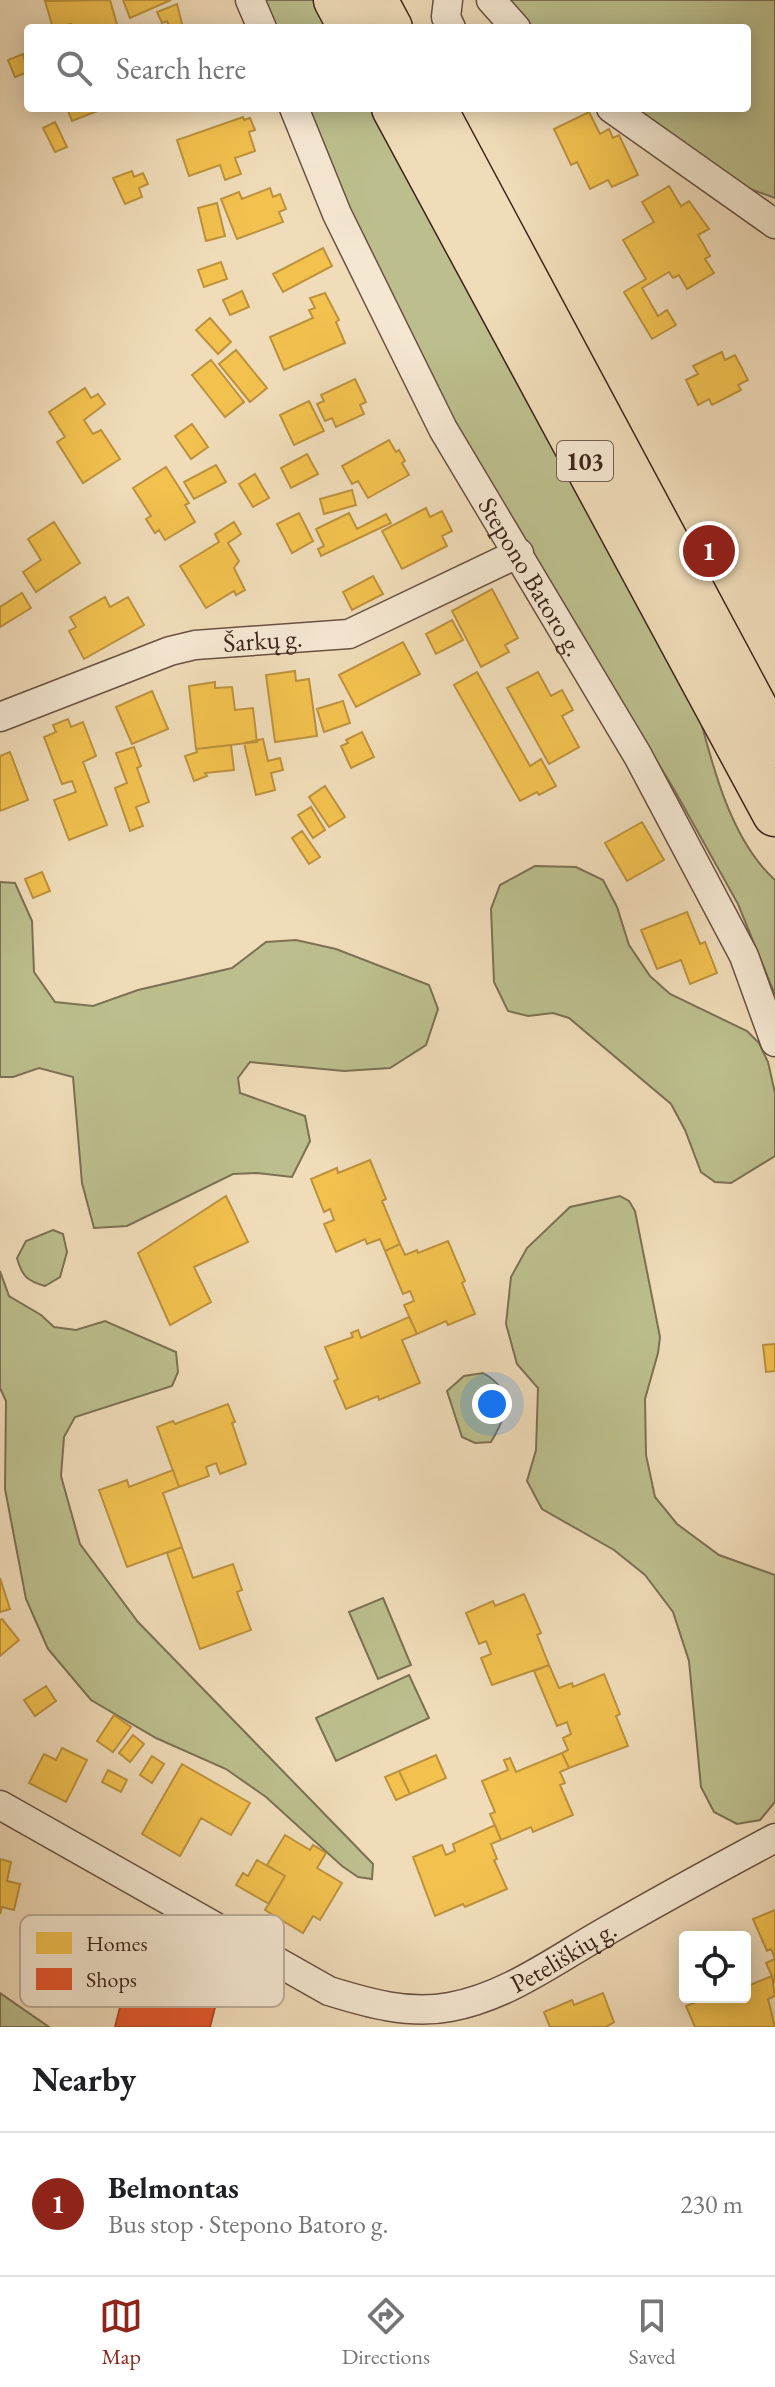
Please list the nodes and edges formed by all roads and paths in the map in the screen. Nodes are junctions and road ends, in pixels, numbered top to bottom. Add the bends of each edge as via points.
1 (250, 0) edge
2 (336, 0) edge
3 (375, 0) edge
4 (448, 0) edge
5 (260, 24) edge
6 (349, 24) edge
7 (388, 24) edge
8 (449, 24) edge
9 (296, 112) edge
10 (396, 112) edge
11 (436, 112) edge
12 (617, 112) edge
13 (775, 224) edge
14 (519, 553) junction
15 (0, 717) edge
16 (775, 745) edge
17 (775, 814) edge
18 (775, 1042) edge
19 (0, 1805) edge
20 (775, 1838) edge
21 (195, 1915) edge
22 (284, 1966) edge

1 - 5 street
2 - 6 main road
3 - 7 main road
4 - 8 street
9 - 14 street, Stepono Batoro g. via 337,214 436,415
10 - 17 main road, 103
11 - 16 main road, 103
12 - 13 street
14 - 15 street, Šarkų g. via 349,634 195,645
14 - 18 street, Stepono Batoro g. via 638,756 737,942
19 - 21 street, Peteliškių g.
20 - 22 street, Peteliškių g. via 533,1975 448,2008 408,2010 369,2003 329,1991

